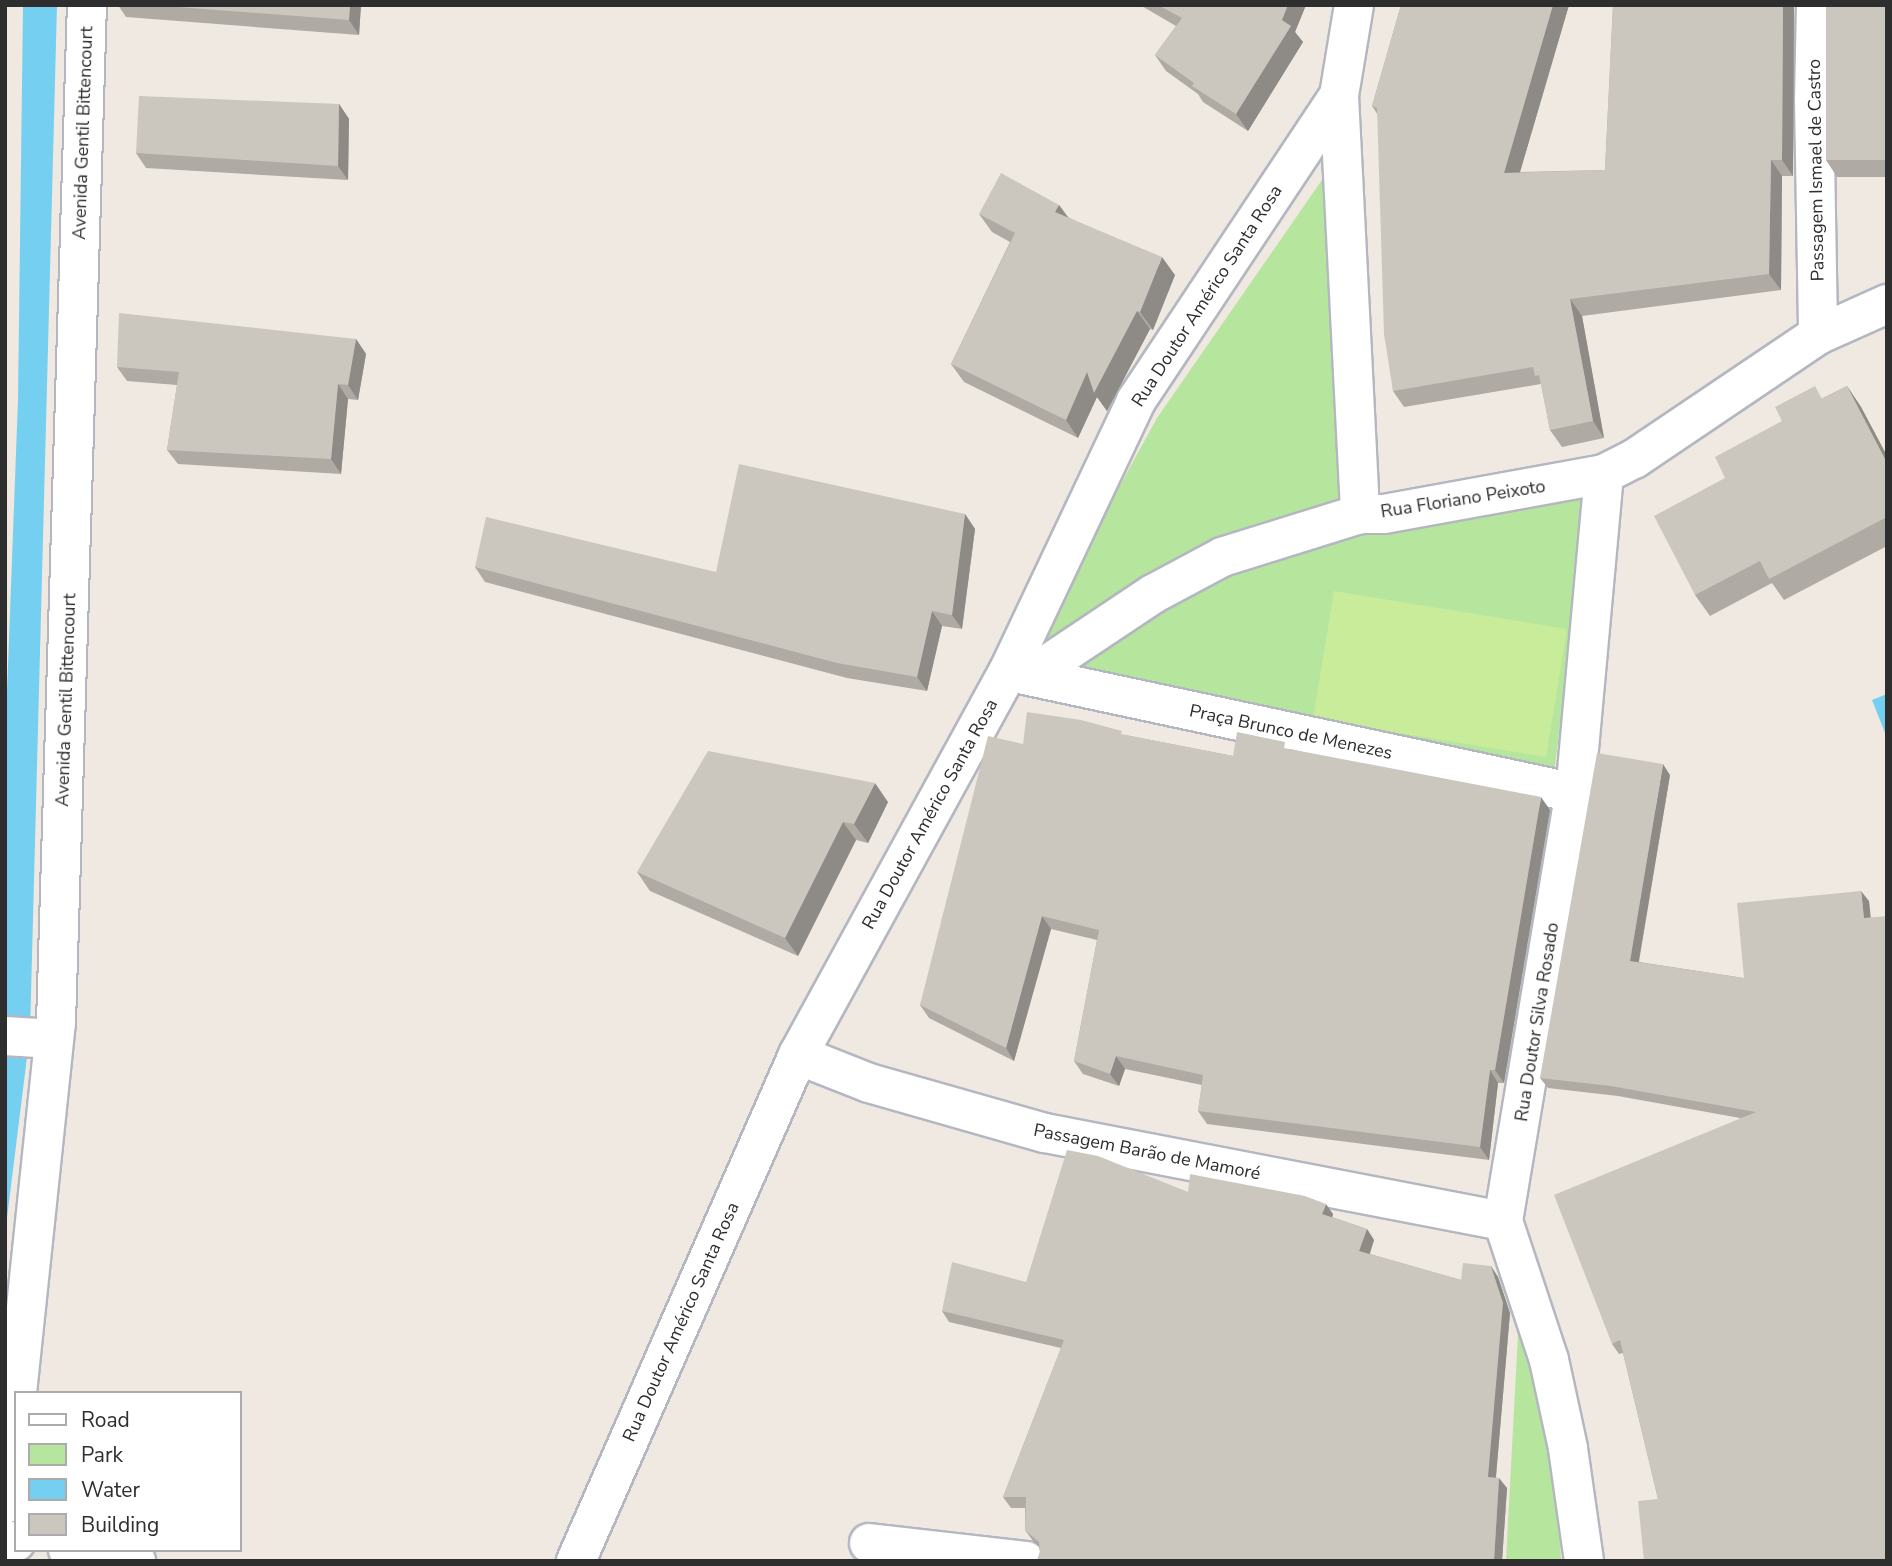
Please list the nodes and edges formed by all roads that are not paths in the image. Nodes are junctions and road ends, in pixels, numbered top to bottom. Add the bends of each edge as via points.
1 (87, 5) edge
2 (1354, 5) edge
3 (1816, 5) edge
4 (1339, 96) junction
5 (1887, 304) edge
6 (1818, 335) junction
7 (1604, 474) junction
8 (1360, 514) junction
9 (1019, 674) junction
10 (1575, 793) junction
11 (33, 1038) edge
12 (798, 1055) junction
13 (1503, 1221) junction
14 (17, 1391) edge
15 (14, 1422) edge
16 (5, 1504) edge
17 (869, 1543) dead end
18 (80, 1552) edge
19 (136, 1561) edge
20 (576, 1561) edge
21 (1026, 1561) edge
22 (1584, 1561) edge

1 - 11 street, Avenida Gentil Bittencourt
2 - 4 street, Rua Doutor Américo Santa Rosa
3 - 6 street, Passagem Ismael de Castro
4 - 8 street, Rua Doutor Américo Santa Rosa
4 - 9 street, Rua Doutor Américo Santa Rosa via 1136,401
5 - 6 street, Rua Floriano Peixoto
6 - 7 street, Rua Floriano Peixoto via 1634,459
7 - 8 street, Rua Floriano Peixoto via 1384,514
7 - 10 street, Rua Doutor Silva Rosado
8 - 9 street, Rua Floriano Peixoto via 1223,557
9 - 10 street, Praça Brunco de Menezes
9 - 12 street, Rua Doutor Américo Santa Rosa
10 - 13 street, Rua Doutor Silva Rosado
11 - 14 street, Avenida Gentil Bittencourt
12 - 13 street, Passagem Barão de Mamoré via 869,1083 1045,1133
12 - 20 street, Rua Doutor Américo Santa Rosa
13 - 22 street, Rua Doutor Silva Rosado via 1549,1360 1568,1448
15 - 16 street
17 - 21 street
18 - 19 street

